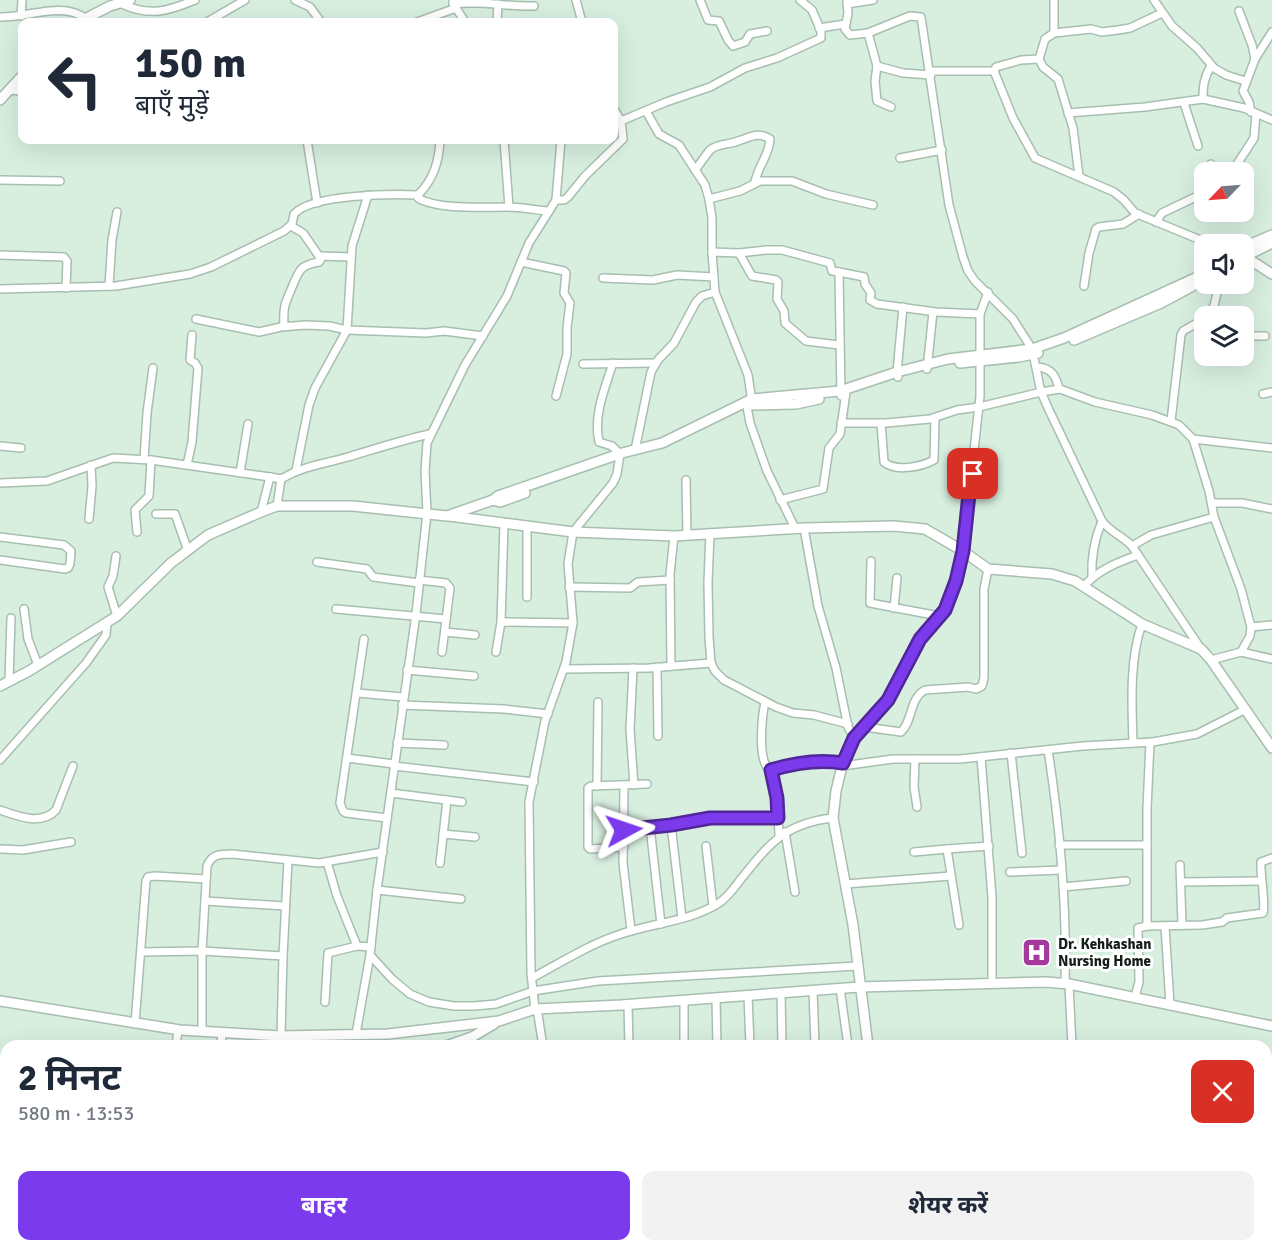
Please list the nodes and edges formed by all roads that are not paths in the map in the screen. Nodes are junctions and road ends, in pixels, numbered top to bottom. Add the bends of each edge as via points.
1 (22, 0) edge
2 (195, 0) edge
3 (245, 0) edge
4 (295, 0) edge
5 (576, 0) edge
6 (700, 0) edge
7 (800, 0) edge
8 (873, 0) edge
9 (1054, 0) edge
10 (1154, 0) edge
11 (126, 2) edge
12 (847, 2) edge
13 (454, 4) edge
14 (498, 4) junction
15 (534, 6) dead end
16 (1239, 11) dead end
17 (148, 12) junction
18 (1162, 13) junction
19 (21, 16) junction
20 (0, 17) edge
21 (81, 18) edge
22 (86, 18) edge
23 (148, 18) edge
24 (214, 18) edge
25 (318, 18) edge
26 (425, 18) edge
27 (463, 18) edge
28 (497, 18) edge
29 (581, 18) edge
30 (845, 24) junction
31 (819, 28) junction
32 (766, 31) dead end
33 (1272, 32) edge
34 (868, 33) junction
35 (1054, 33) junction
36 (1039, 59) junction
37 (1255, 59) junction
38 (877, 66) junction
39 (1211, 66) junction
40 (994, 71) junction
41 (931, 73) junction
42 (18, 80) edge
43 (1245, 81) junction
44 (9, 90) junction
45 (18, 91) edge
46 (1203, 99) junction
47 (0, 100) edge
48 (1184, 103) junction
49 (891, 107) dead end
50 (646, 111) junction
51 (1068, 113) junction
52 (1253, 113) junction
53 (618, 116) edge
54 (1272, 120) edge
55 (621, 121) junction
56 (308, 144) edge
57 (440, 144) edge
58 (504, 144) edge
59 (561, 144) edge
60 (618, 144) edge
61 (618, 144) edge
62 (1198, 146) dead end
63 (942, 150) junction
64 (900, 158) dead end
65 (1238, 162) edge
66 (695, 170) junction
67 (1079, 176) junction
68 (0, 180) edge
69 (60, 181) dead end
70 (755, 182) junction
71 (368, 195) junction
72 (418, 195) junction
73 (1194, 198) edge
74 (709, 199) junction
75 (556, 200) junction
76 (317, 203) junction
77 (873, 206) dead end
78 (509, 207) junction
79 (549, 211) junction
80 (117, 212) dead end
81 (1140, 214) junction
82 (1156, 222) junction
83 (291, 226) junction
84 (1272, 235) edge
85 (1194, 237) edge
86 (1254, 243) edge
87 (1272, 243) edge
88 (1254, 251) edge
89 (712, 252) junction
90 (739, 253) junction
91 (0, 255) edge
92 (319, 256) junction
93 (351, 257) junction
94 (520, 262) junction
95 (1254, 262) edge
96 (839, 272) junction
97 (1272, 274) edge
98 (714, 277) junction
99 (603, 278) dead end
100 (1194, 279) edge
101 (1194, 285) edge
102 (109, 286) junction
103 (1084, 286) dead end
104 (66, 288) junction
105 (0, 289) edge
106 (716, 292) junction
107 (988, 292) junction
108 (903, 307) junction
109 (933, 312) junction
110 (980, 314) junction
111 (196, 319) dead end
112 (1194, 325) edge
113 (284, 326) junction
114 (347, 330) junction
115 (192, 335) dead end
116 (483, 336) junction
117 (1254, 336) edge
118 (1265, 336) dead end
119 (839, 345) junction
120 (1033, 351) junction
121 (980, 358) junction
122 (613, 363) junction
123 (656, 363) junction
124 (584, 364) dead end
125 (927, 367) junction
126 (1037, 367) junction
127 (153, 368) dead end
128 (898, 374) junction
129 (1059, 389) junction
130 (1041, 392) junction
131 (1272, 392) edge
132 (843, 393) junction
133 (1263, 394) dead end
134 (556, 396) dead end
135 (750, 403) junction
136 (980, 407) junction
137 (935, 418) junction
138 (1171, 421) junction
139 (842, 423) junction
140 (881, 423) junction
141 (248, 424) dead end
142 (430, 434) junction
143 (1193, 439) junction
144 (0, 446) edge
145 (21, 448) dead end
146 (1272, 448) edge
147 (635, 450) junction
148 (620, 456) junction
149 (147, 459) junction
150 (91, 465) junction
151 (187, 465) junction
152 (296, 470) junction
153 (240, 473) junction
154 (270, 477) junction
155 (281, 479) junction
156 (686, 480) dead end
157 (0, 483) edge
158 (780, 500) junction
159 (1212, 503) junction
160 (277, 507) junction
161 (1272, 509) edge
162 (261, 512) junction
163 (427, 513) junction
164 (156, 514) dead end
165 (447, 516) junction
166 (1214, 517) junction
167 (89, 519) dead end
168 (1102, 521) junction
169 (504, 524) junction
170 (527, 526) junction
171 (799, 528) junction
172 (137, 532) dead end
173 (573, 532) junction
174 (710, 533) junction
175 (687, 535) junction
176 (674, 536) junction
177 (0, 537) edge
178 (1132, 546) junction
179 (188, 551) junction
180 (963, 551) junction
181 (1138, 555) junction
182 (116, 556) dead end
183 (0, 560) edge
184 (871, 561) dead end
185 (318, 562) dead end
186 (988, 568) junction
187 (1092, 577) junction
188 (897, 578) dead end
189 (670, 580) junction
190 (419, 581) junction
191 (1084, 586) junction
192 (569, 587) junction
193 (527, 597) dead end
194 (894, 608) junction
195 (24, 609) dead end
196 (336, 609) dead end
197 (117, 616) junction
198 (939, 616) junction
199 (415, 617) junction
200 (11, 618) dead end
201 (446, 619) junction
202 (107, 622) junction
203 (501, 622) junction
204 (573, 623) junction
205 (1142, 624) junction
206 (1272, 625) edge
207 (1251, 627) junction
208 (444, 632) junction
209 (475, 635) dead end
210 (0, 638) edge
211 (10, 639) junction
212 (364, 639) dead end
213 (1200, 649) junction
214 (442, 652) dead end
215 (496, 652) dead end
216 (1241, 652) junction
217 (1272, 659) edge
218 (1211, 660) junction
219 (711, 663) junction
220 (38, 665) junction
221 (671, 666) junction
222 (657, 667) junction
223 (633, 668) junction
224 (564, 669) junction
225 (407, 670) junction
226 (474, 676) dead end
227 (4, 684) edge
228 (357, 693) junction
229 (403, 697) junction
230 (598, 702) dead end
231 (765, 702) junction
232 (402, 705) junction
233 (1246, 709) junction
234 (548, 714) junction
235 (848, 724) junction
236 (865, 727) junction
237 (658, 736) dead end
238 (854, 738) junction
239 (397, 742) junction
240 (1150, 742) junction
241 (1133, 743) junction
242 (444, 746) dead end
243 (1272, 748) edge
244 (1048, 750) junction
245 (1011, 753) junction
246 (981, 757) junction
247 (347, 758) junction
248 (915, 759) junction
249 (0, 760) edge
250 (394, 765) junction
251 (843, 765) junction
252 (73, 766) dead end
253 (771, 770) junction
254 (534, 782) junction
255 (647, 784) dead end
256 (634, 785) junction
257 (597, 786) junction
258 (624, 786) junction
259 (391, 793) junction
260 (447, 800) junction
261 (462, 802) dead end
262 (917, 807) dead end
263 (0, 810) edge
264 (387, 818) junction
265 (778, 818) junction
266 (833, 818) junction
267 (671, 825) junction
268 (650, 828) junction
269 (624, 830) junction
270 (443, 834) junction
271 (782, 834) junction
272 (475, 837) dead end
273 (71, 842) dead end
274 (1059, 845) junction
275 (1147, 845) junction
276 (706, 846) dead end
277 (988, 846) junction
278 (624, 848) junction
279 (0, 849) edge
280 (947, 849) junction
281 (382, 852) junction
282 (914, 852) dead end
283 (1022, 854) dead end
284 (1272, 858) edge
285 (288, 861) junction
286 (327, 862) junction
287 (440, 863) dead end
288 (1180, 865) dead end
289 (1062, 870) junction
290 (1010, 873) dead end
291 (951, 876) junction
292 (206, 879) junction
293 (1126, 881) dead end
294 (1261, 881) junction
295 (1181, 882) junction
296 (845, 884) junction
297 (1063, 887) junction
298 (376, 890) junction
299 (795, 892) dead end
300 (461, 899) dead end
301 (205, 901) junction
302 (285, 906) junction
303 (713, 906) junction
304 (682, 918) junction
305 (661, 924) junction
306 (959, 925) dead end
307 (1147, 926) junction
308 (1165, 926) junction
309 (1182, 926) junction
310 (631, 930) junction
311 (357, 946) junction
312 (202, 951) junction
313 (371, 951) junction
314 (141, 952) junction
315 (283, 956) junction
316 (857, 966) junction
317 (532, 978) junction
318 (1067, 983) junction
319 (992, 984) junction
320 (859, 987) junction
321 (840, 988) junction
322 (813, 990) junction
323 (533, 991) junction
324 (781, 993) junction
325 (748, 995) junction
326 (1135, 997) junction
327 (716, 998) junction
328 (684, 1000) junction
329 (0, 1002) edge
330 (325, 1002) dead end
331 (628, 1005) junction
332 (1170, 1005) junction
333 (536, 1009) junction
334 (499, 1021) junction
335 (135, 1024) junction
336 (1272, 1026) edge
337 (178, 1030) junction
338 (202, 1032) junction
339 (222, 1033) junction
340 (356, 1034) junction
341 (281, 1036) junction
342 (177, 1040) edge
343 (221, 1040) edge
344 (463, 1040) edge
345 (542, 1040) edge
346 (629, 1040) edge
347 (684, 1040) edge
348 (717, 1040) edge
349 (750, 1040) edge
350 (782, 1040) edge
351 (815, 1040) edge
352 (847, 1040) edge
353 (867, 1040) edge
354 (1072, 1040) edge

1 - 19 street
2 - 17 street
3 - 24 street
4 - 25 street
5 - 29 street
6 - 32 street via 707,18 719,21 733,46 745,42 750,34
7 - 31 street via 812,10
8 - 12 street
9 - 35 street
10 - 18 street
11 - 17 street via 134,9
11 - 22 street
12 - 30 street
13 - 14 street
13 - 26 street
13 - 27 street
14 - 15 street
14 - 28 street
16 - 37 street
17 - 23 street
18 - 35 street via 1130,28
18 - 39 street
19 - 20 street
19 - 21 street via 60,10 76,11
30 - 31 street
30 - 34 street via 850,35
31 - 50 street via 822,35 818,40
33 - 37 street
34 - 38 street
34 - 41 street via 910,16 921,17
35 - 36 street via 1045,39
36 - 40 street via 1003,64
36 - 51 street via 1046,71 1058,79
37 - 43 street
38 - 41 street via 903,73
38 - 49 street via 877,101
39 - 43 street
39 - 46 street via 1203,85
40 - 41 street
40 - 67 street via 1035,158
41 - 63 street
42 - 44 street
43 - 52 street via 1243,91
44 - 45 street
44 - 47 street
46 - 48 street
46 - 52 street
48 - 51 street
48 - 62 street
50 - 55 street
50 - 66 street via 659,134 675,141
51 - 67 street
52 - 54 street
52 - 65 street via 1254,138
53 - 55 street
55 - 60 street via 623,139
56 - 76 street
57 - 72 street via 439,159 428,185
58 - 78 street
59 - 75 street
61 - 75 street via 568,197
63 - 64 street
63 - 107 street via 963,257 975,281
66 - 70 street via 710,150 718,146 749,136 765,137 770,139 767,154
66 - 74 street
67 - 81 street via 1114,192
68 - 69 street
70 - 74 street via 740,191
70 - 77 street via 792,181
71 - 72 street
71 - 76 street
71 - 93 street
72 - 78 street via 422,201 450,206
73 - 82 street via 1162,213
74 - 89 street
75 - 79 street
76 - 83 street via 296,211
78 - 79 street
79 - 94 street
80 - 102 street
81 - 82 street
81 - 103 street via 1123,224 1096,230
82 - 85 street
83 - 92 street via 303,233
83 - 102 street via 190,274
84 - 86 street
87 - 88 street
89 - 90 street
89 - 98 street
90 - 96 street via 782,250 830,263 832,271
90 - 119 street via 752,276 778,282 777,299 785,323 807,341
91 - 104 street via 64,256
92 - 93 street
92 - 113 street via 319,262 298,272 285,299
93 - 114 street
94 - 116 street via 507,296
94 - 134 street via 566,273 564,293 570,303 567,354
95 - 97 street
96 - 108 street via 864,277 872,302
96 - 119 street
98 - 99 street
98 - 106 street
100 - 120 street
101 - 120 street via 1068,343
102 - 104 street
104 - 105 street
106 - 123 street via 696,302 674,343
106 - 135 street via 748,375
107 - 110 street
107 - 120 street
108 - 109 street
108 - 128 street
109 - 110 street
109 - 125 street
110 - 121 street
111 - 113 street via 259,332
112 - 138 street via 1181,335
113 - 114 street
114 - 116 street via 444,331
114 - 152 street via 315,388
115 - 151 street via 190,360 198,368
116 - 142 street
117 - 118 street
119 - 132 street
120 - 121 street
120 - 126 street
121 - 125 street
121 - 136 street
122 - 123 street
122 - 124 street
122 - 148 street via 598,414 598,439 616,448
123 - 147 street
125 - 128 street
126 - 129 street via 1052,372
126 - 130 street
127 - 149 street via 147,413
128 - 132 street
129 - 130 street
129 - 138 street
130 - 136 street
130 - 168 street
131 - 133 street
132 - 135 street
132 - 139 street
135 - 147 street via 662,443
135 - 148 street via 672,444
135 - 158 street via 757,445
136 - 137 street
136 - 180 street
137 - 140 street
137 - 140 street via 934,460 902,468 884,462
138 - 143 street
139 - 140 street
139 - 158 street via 840,434 829,448 823,489
141 - 153 street
142 - 152 street
142 - 163 street
143 - 146 street
143 - 159 street
144 - 145 street
147 - 148 street
148 - 165 street
148 - 173 street via 613,483
149 - 150 street via 113,458
149 - 151 street
149 - 172 street via 149,496 135,510
150 - 157 street via 47,481
150 - 167 street
151 - 153 street
152 - 155 street
153 - 154 street
154 - 155 street
154 - 162 street
155 - 160 street
156 - 175 street
158 - 171 street
159 - 161 street
159 - 166 street
160 - 162 street
160 - 163 street via 353,506
162 - 179 street via 208,535
163 - 165 street
163 - 190 street
164 - 179 street via 175,514
165 - 169 street
166 - 178 street via 1151,535
166 - 207 street
168 - 178 street
168 - 187 street via 1091,557
169 - 170 street
169 - 203 street
170 - 173 street
170 - 193 street
171 - 174 street
171 - 180 street via 909,526 926,529
171 - 235 street
173 - 176 street
173 - 192 street
174 - 175 street
174 - 219 street
175 - 176 street
176 - 189 street
177 - 183 street via 64,545 69,547 71,557 65,569
178 - 181 street
179 - 197 street
180 - 186 street
180 - 198 street via 952,592
181 - 187 street
181 - 213 street
182 - 197 street via 108,587
184 - 194 street via 870,603
185 - 190 street via 367,568 373,577
186 - 191 street via 1052,574
186 - 236 street via 981,686 925,690 914,702 901,732
187 - 191 street
188 - 194 street
189 - 192 street via 638,582 630,588
189 - 221 street
190 - 199 street
190 - 201 street via 449,585
191 - 205 street
192 - 204 street
194 - 198 street
195 - 220 street via 28,639
196 - 199 street
197 - 202 street
198 - 236 street via 920,639 888,700
199 - 201 street
199 - 225 street
200 - 211 street
201 - 208 street
202 - 220 street
202 - 249 street via 106,635 86,663
203 - 204 street
203 - 215 street
204 - 224 street
205 - 213 street
205 - 241 street via 1131,696
206 - 207 street
207 - 216 street
208 - 209 street
208 - 214 street
210 - 211 street
211 - 227 street
212 - 228 street
213 - 218 street
216 - 217 street
216 - 218 street
218 - 233 street
219 - 221 street
219 - 231 street via 724,680
220 - 227 street
221 - 222 street
222 - 223 street
222 - 237 street
223 - 224 street
223 - 256 street via 630,729
224 - 234 street
225 - 226 street
225 - 229 street
228 - 229 street
228 - 247 street
229 - 232 street
230 - 257 street
231 - 235 street via 793,713
231 - 253 street via 762,736 766,766
232 - 234 street
232 - 239 street
233 - 240 street via 1197,734
233 - 243 street
234 - 254 street
235 - 238 street
236 - 238 street
238 - 251 street
239 - 242 street
239 - 250 street
240 - 241 street
240 - 275 street
241 - 244 street
244 - 245 street
244 - 274 street
245 - 246 street
245 - 283 street
246 - 248 street
246 - 277 street
247 - 250 street
247 - 264 street via 340,795 343,811
248 - 251 street
248 - 262 street
250 - 254 street
250 - 259 street
251 - 253 street via 818,762
251 - 266 street
252 - 263 street via 52,814 25,819
253 - 265 street
254 - 317 street via 529,802
255 - 256 street
256 - 258 street
257 - 258 street
257 - 278 street via 588,788 588,847
258 - 269 street
259 - 260 street
259 - 264 street
260 - 261 street
260 - 270 street
264 - 281 street
265 - 267 street via 710,818
265 - 271 street
266 - 271 street via 812,821
266 - 296 street
267 - 268 street
267 - 304 street
268 - 269 street
268 - 305 street
269 - 278 street
270 - 272 street
270 - 287 street
271 - 299 street
271 - 303 street via 730,893
273 - 279 street via 23,850
274 - 275 street
274 - 289 street
275 - 307 street
276 - 303 street
277 - 280 street
277 - 319 street
278 - 310 street
280 - 282 street
280 - 291 street
281 - 286 street
281 - 298 street
284 - 294 street via 1261,862
285 - 286 street
285 - 292 street via 220,854 210,859
285 - 302 street
286 - 311 street
288 - 295 street
289 - 290 street
289 - 297 street
291 - 296 street
291 - 306 street
292 - 301 street
292 - 314 street via 148,877
293 - 297 street
294 - 295 street
294 - 309 street via 1263,913 1227,918 1220,923
295 - 309 street
296 - 316 street
297 - 318 street
298 - 300 street
298 - 313 street
301 - 302 street
301 - 312 street
302 - 315 street
303 - 304 street
304 - 305 street
305 - 310 street
307 - 308 street
307 - 326 street via 1137,930
308 - 309 street
308 - 332 street
310 - 317 street
311 - 313 street
311 - 330 street via 328,953
312 - 314 street
312 - 315 street
312 - 338 street
313 - 323 street via 392,979 410,994 429,1002 454,1006 496,1004
313 - 340 street
314 - 335 street
315 - 341 street
316 - 320 street
316 - 323 street via 627,979
317 - 323 street
318 - 319 street
318 - 326 street
318 - 354 street
319 - 320 street
320 - 321 street
320 - 353 street
321 - 322 street
321 - 352 street
322 - 324 street
322 - 351 street
323 - 333 street
324 - 325 street
324 - 350 street
325 - 327 street
325 - 349 street
326 - 332 street
327 - 328 street
327 - 348 street
328 - 331 street
328 - 347 street
329 - 335 street
331 - 333 street
331 - 346 street
332 - 336 street
333 - 334 street
333 - 345 street
334 - 340 street
334 - 344 street
335 - 337 street
337 - 338 street
337 - 342 street
338 - 339 street
339 - 341 street
339 - 343 street
340 - 341 street

